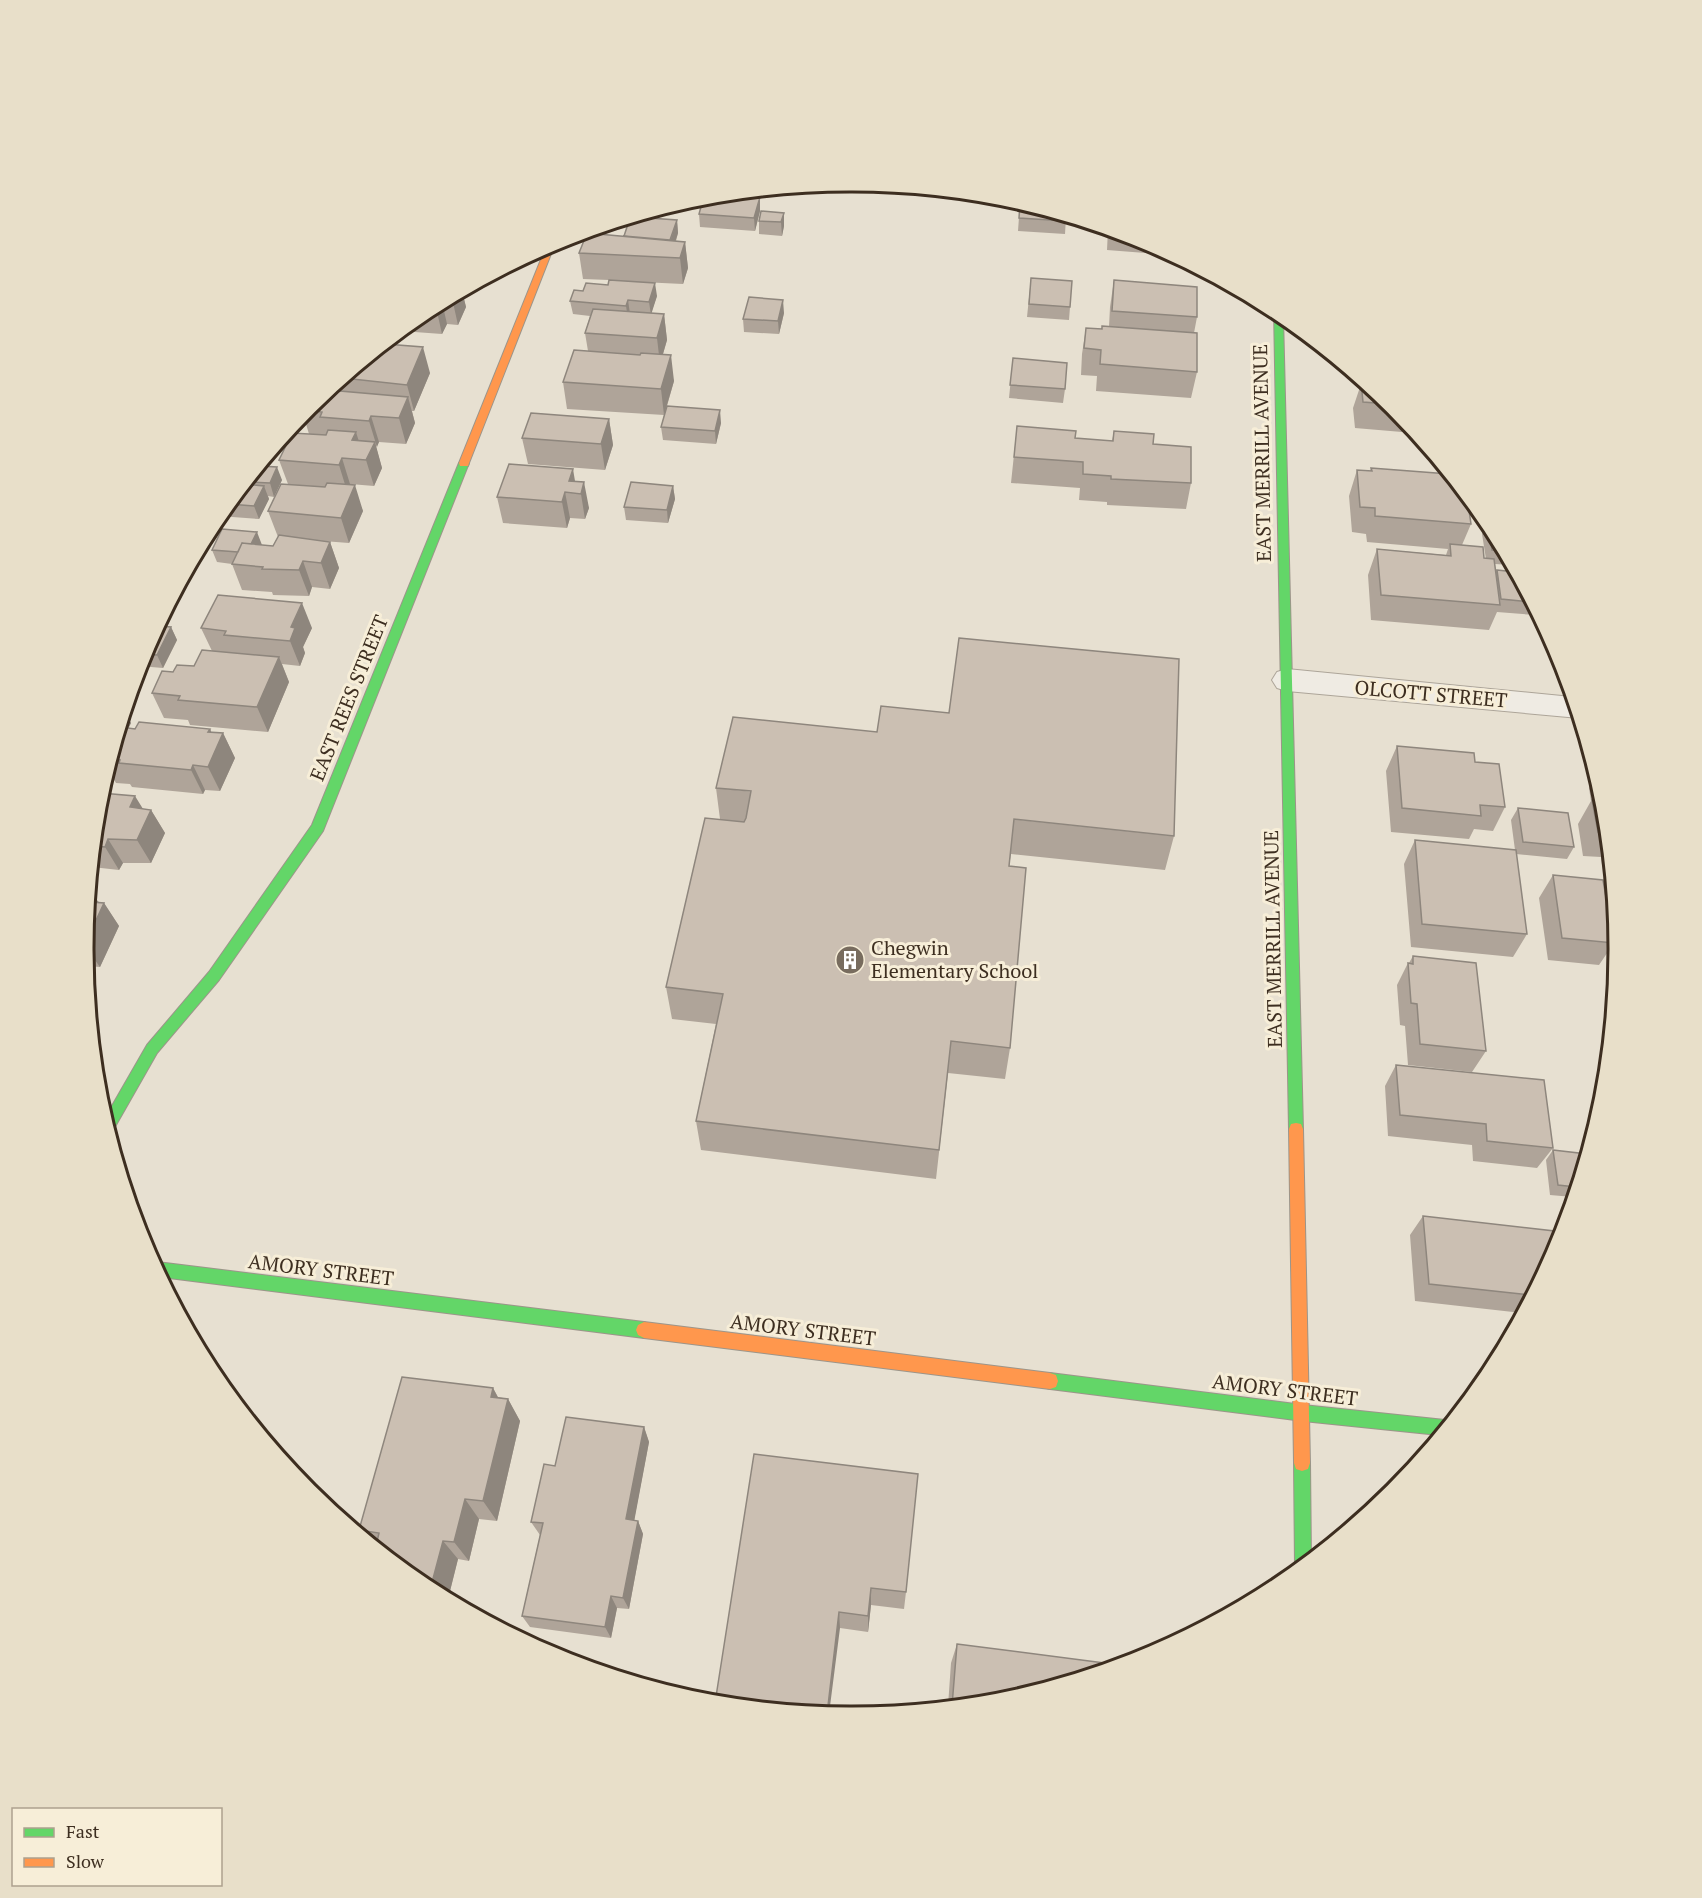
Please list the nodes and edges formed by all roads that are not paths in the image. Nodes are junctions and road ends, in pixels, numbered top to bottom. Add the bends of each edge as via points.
1 (546, 257) edge
2 (1278, 325) edge
3 (1287, 680) junction
4 (1567, 707) edge
5 (113, 1116) edge
6 (167, 1270) edge
7 (1303, 1413) junction
8 (1437, 1427) edge
9 (1303, 1555) edge

1 - 5 street, EAST REES STREET via 318,827 214,976 152,1049
2 - 3 street, EAST MERRILL AVENUE
3 - 4 street, OLCOTT STREET
3 - 7 street, EAST MERRILL AVENUE
6 - 7 street, AMORY STREET
7 - 8 street, AMORY STREET
7 - 9 street, EAST MERRILL AVENUE

